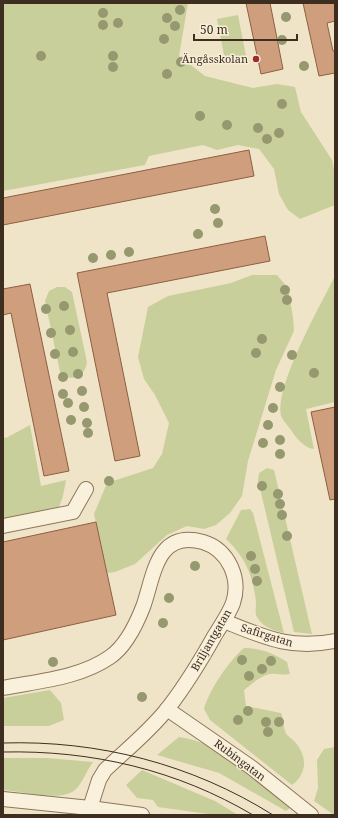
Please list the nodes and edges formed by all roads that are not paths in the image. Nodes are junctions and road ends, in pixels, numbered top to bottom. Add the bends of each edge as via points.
1 (86, 489) dead end
2 (3, 526) edge
3 (224, 621) junction
4 (335, 641) edge
5 (3, 688) edge
6 (167, 709) junction
7 (3, 799) edge
8 (90, 808) junction
9 (142, 815) edge
10 (311, 815) edge

1 - 2 street via 73,512
3 - 4 street, Safirgatan via 282,642 307,645
3 - 5 street, Briljantgatan via 235,594 233,569 226,557 204,542 178,542 159,557 143,607 123,644 110,657 71,674
3 - 6 street, Briljantgatan via 198,665
6 - 8 street, Briljantgatan via 105,770 98,780
6 - 10 street, Rubingatan via 250,767
7 - 8 street
8 - 9 street

